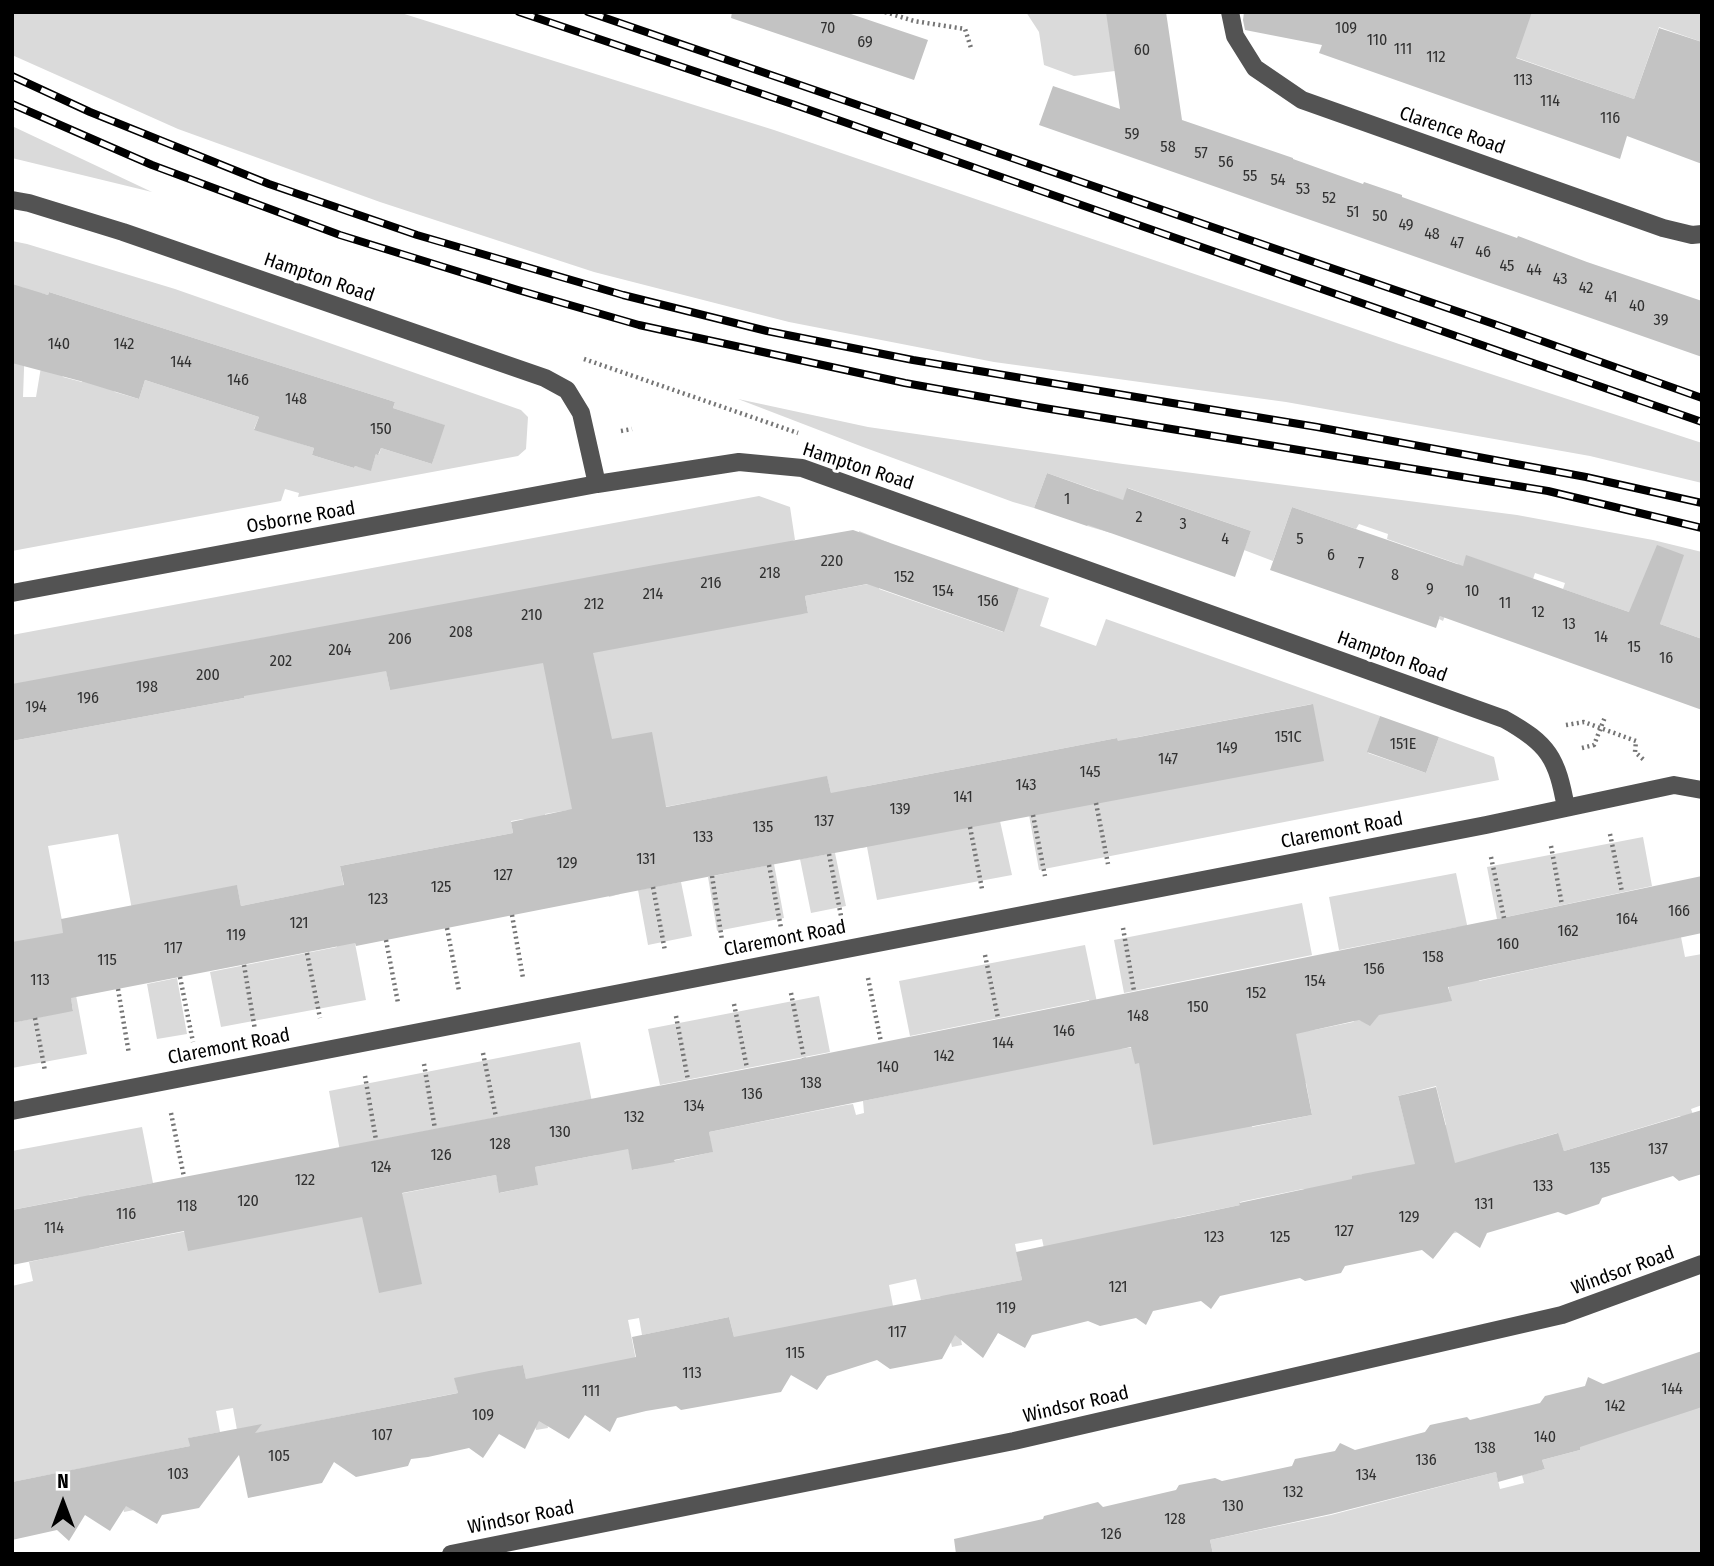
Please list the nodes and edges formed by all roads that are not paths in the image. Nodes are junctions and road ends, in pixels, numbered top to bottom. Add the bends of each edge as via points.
1 (1230, 12) edge
2 (12, 200) edge
3 (1702, 234) edge
4 (597, 484) junction
5 (12, 593) edge
6 (1702, 790) edge
7 (1566, 808) junction
8 (12, 1111) edge
9 (1702, 1264) edge
10 (451, 1554) edge

1 - 3 street, Clarence Road via 1235,36 1255,68 1301,100 1663,228
2 - 4 street, Hampton Road via 123,232 545,378 567,390 581,413
4 - 5 street, Osborne Road
4 - 7 street, Hampton Road via 739,462 802,468 1504,719 1527,732 1551,757
6 - 7 street via 1674,785
7 - 8 street, Claremont Road
9 - 10 street, Windsor Road via 1562,1315 1014,1441

